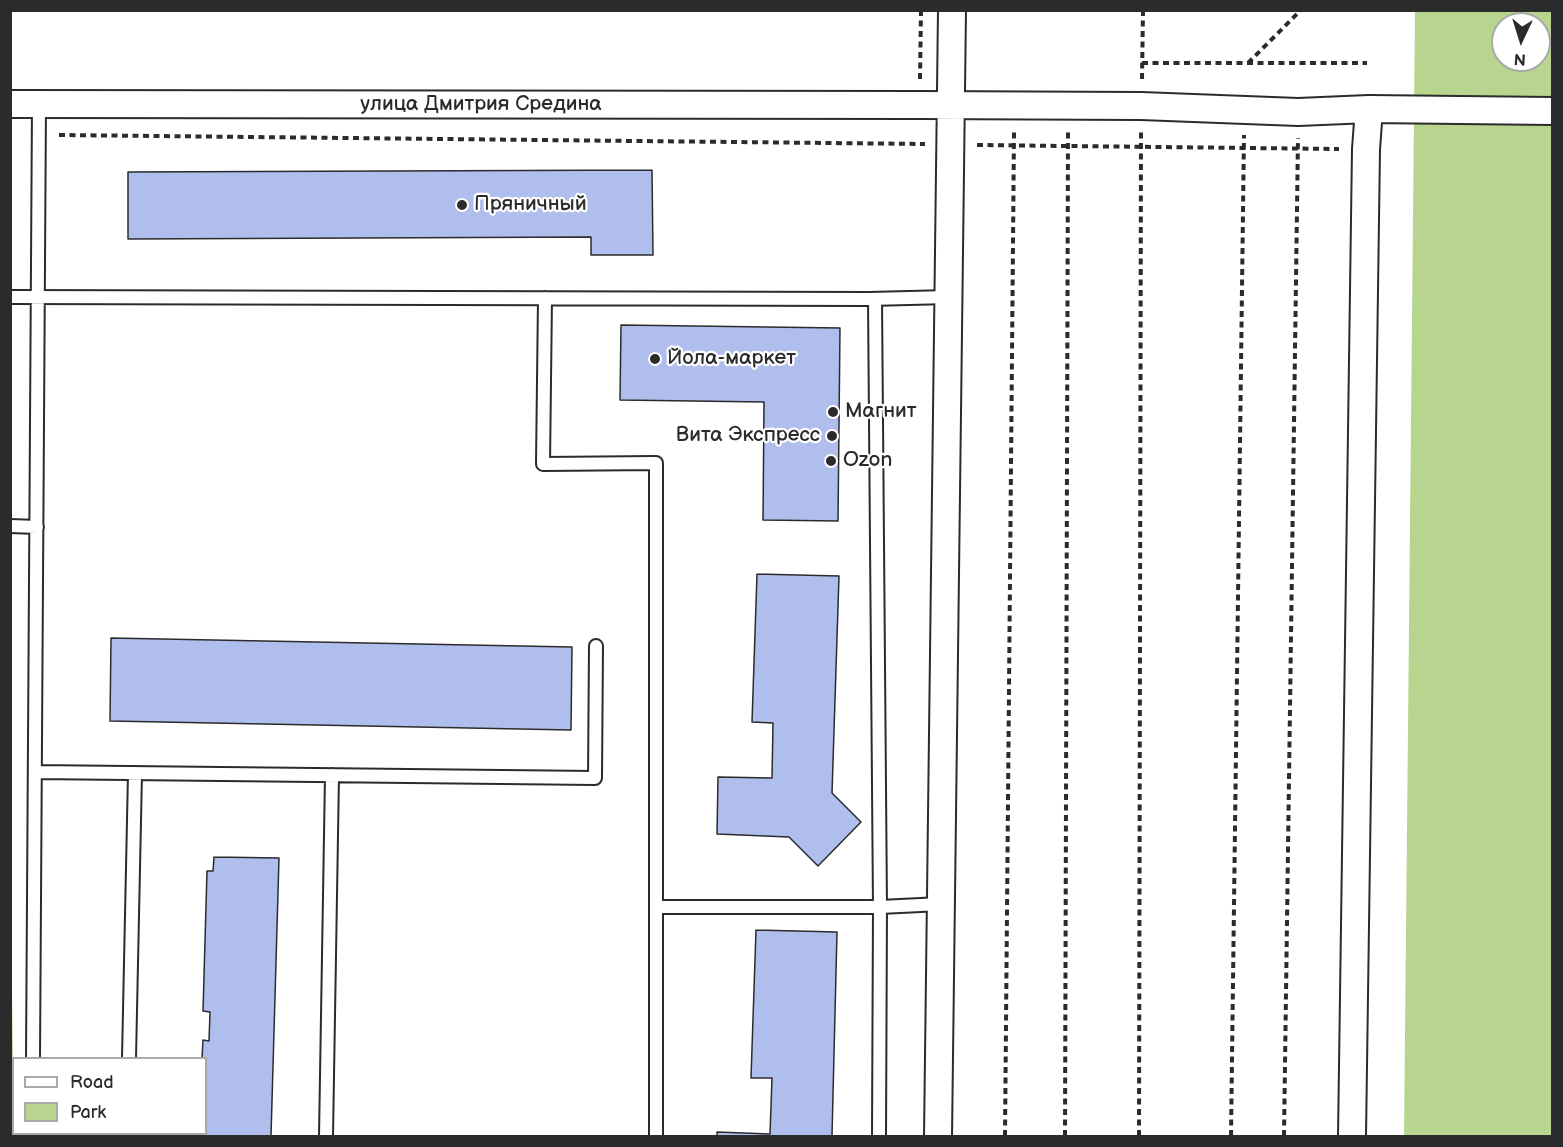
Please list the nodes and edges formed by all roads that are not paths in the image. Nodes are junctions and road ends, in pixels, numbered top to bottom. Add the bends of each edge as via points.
1 (952, 10) edge
2 (10, 104) edge
3 (39, 104) junction
4 (951, 105) junction
5 (1369, 109) junction
6 (1552, 111) edge
7 (10, 297) edge
8 (39, 297) junction
9 (949, 297) junction
10 (545, 298) junction
11 (875, 298) junction
12 (10, 526) edge
13 (37, 527) junction
14 (596, 646) dead end
15 (35, 772) junction
16 (135, 773) junction
17 (332, 775) junction
18 (941, 904) junction
19 (656, 907) junction
20 (880, 907) junction
21 (33, 1057) edge
22 (129, 1057) edge
23 (326, 1137) edge
24 (656, 1137) edge
25 (879, 1137) edge
26 (938, 1137) edge
27 (1352, 1137) edge

1 - 4 street
2 - 3 street, улица Дмитрия Средина
3 - 4 street, улица Дмитрия Средина
3 - 8 lane
4 - 5 street, улица Дмитрия Средина
4 - 9 street
5 - 6 street
5 - 27 street
7 - 8 lane
8 - 10 lane
8 - 13 lane
9 - 11 lane
9 - 18 street
10 - 11 lane
10 - 19 lane via 543,464 656,463
11 - 20 lane
12 - 13 lane
13 - 15 lane
14 - 17 lane via 595,778
15 - 16 lane
15 - 21 lane
16 - 17 lane
16 - 22 lane
17 - 23 lane
18 - 20 lane
18 - 26 street
19 - 20 lane
19 - 24 lane
20 - 25 lane

